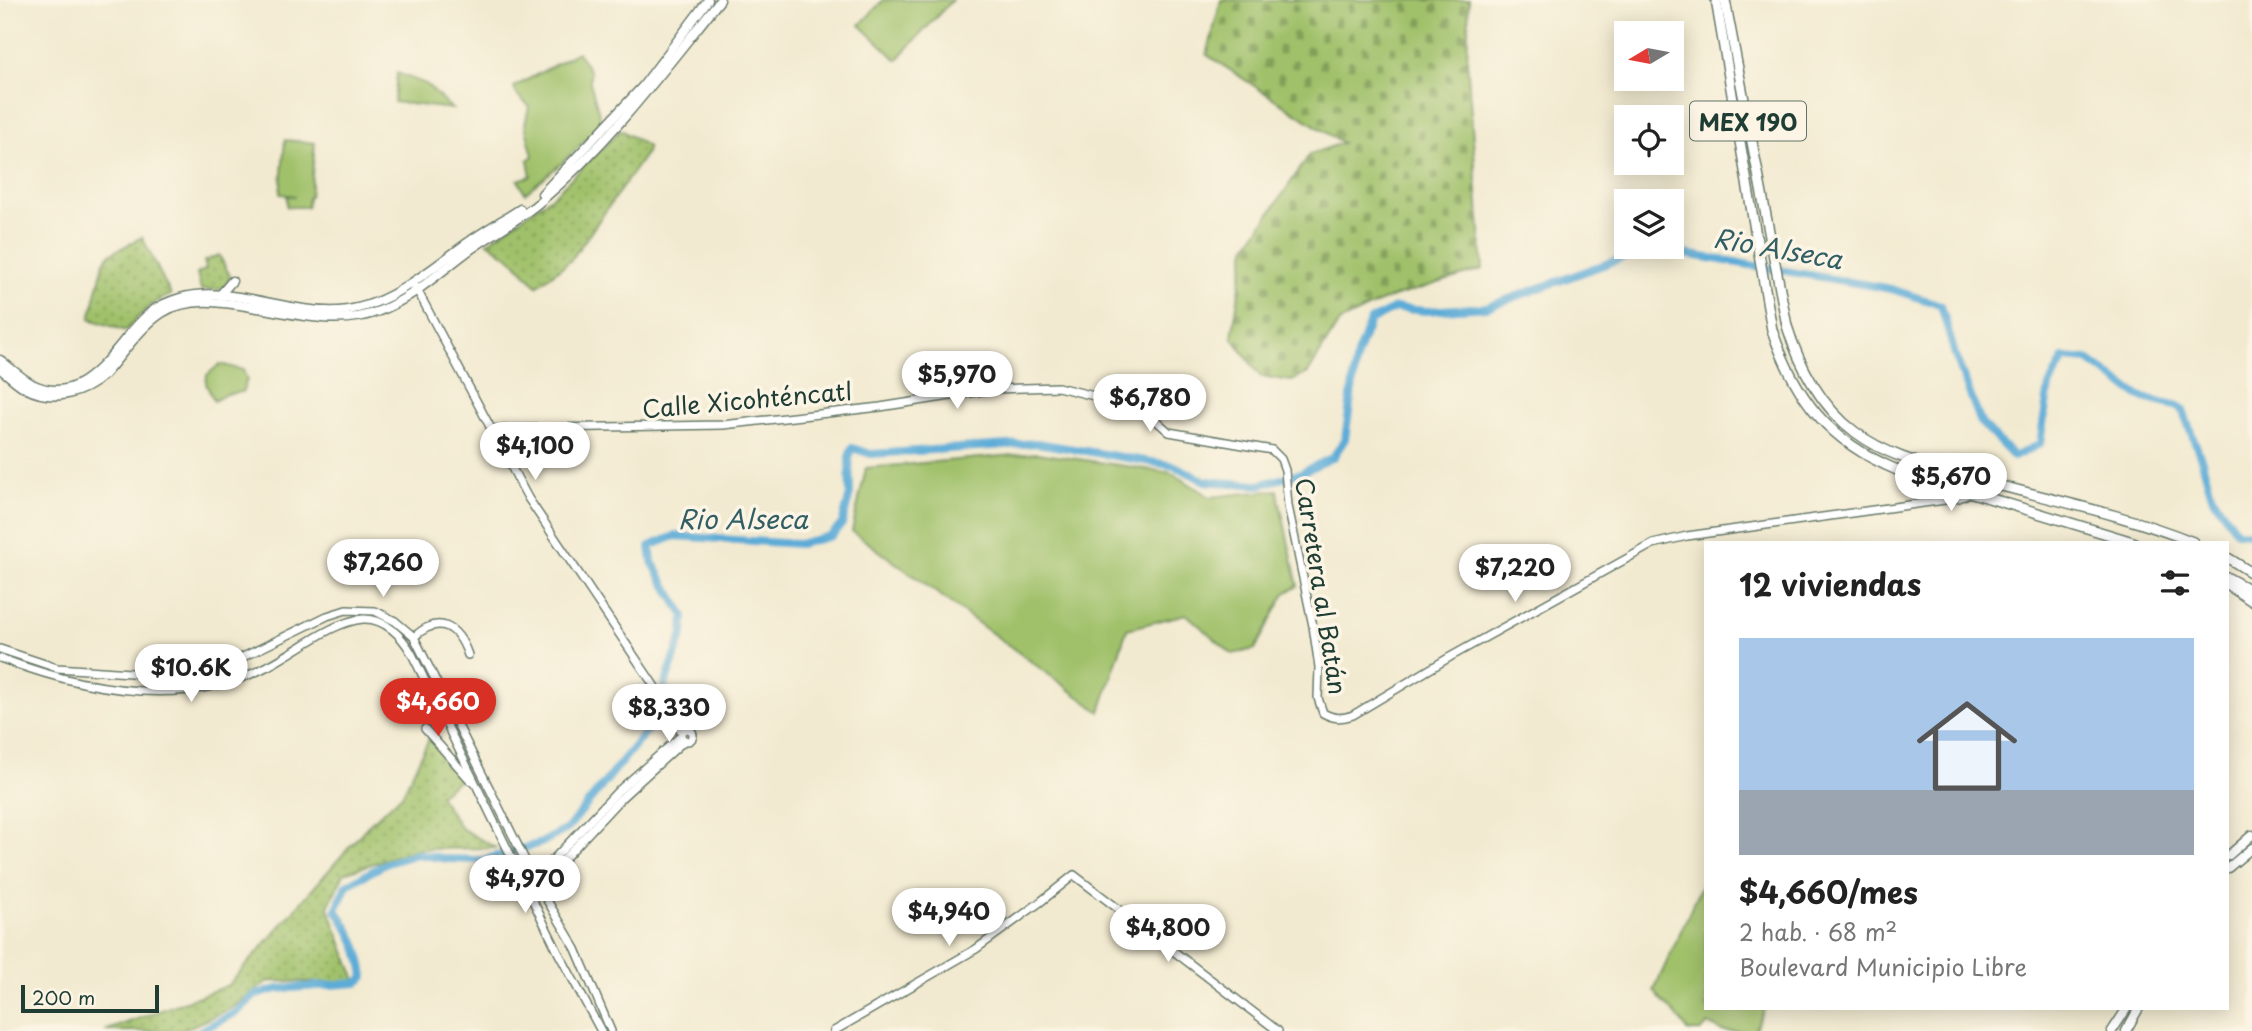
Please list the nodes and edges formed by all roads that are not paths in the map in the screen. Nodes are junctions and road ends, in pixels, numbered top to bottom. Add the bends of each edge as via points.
1 (708, 0) edge
2 (720, 0) edge
3 (1716, 0) edge
4 (1725, 0) edge
5 (232, 281) dead end
6 (412, 281) junction
7 (417, 289) junction
8 (220, 295) junction
9 (0, 360) edge
10 (0, 369) edge
11 (492, 429) junction
12 (1272, 450) joint
13 (1951, 487) junction
14 (1970, 494) junction
15 (1922, 503) junction
16 (2130, 541) edge
17 (2190, 541) edge
18 (2229, 557) edge
19 (2229, 558) edge
20 (2252, 565) edge
21 (2252, 573) edge
22 (2229, 579) edge
23 (2229, 586) edge
24 (2252, 591) edge
25 (2252, 601) edge
26 (414, 637) junction
27 (0, 649) edge
28 (468, 655) dead end
29 (0, 658) edge
30 (425, 729) dead end
31 (684, 734) junction
32 (479, 790) junction
33 (2252, 835) edge
34 (2252, 848) edge
35 (2229, 855) edge
36 (528, 866) junction
37 (2229, 867) edge
38 (546, 869) junction
39 (537, 884) junction
40 (529, 890) junction
41 (2126, 1010) edge
42 (2138, 1010) edge
43 (601, 1031) edge
44 (611, 1031) edge
45 (834, 1031) edge
46 (1278, 1031) edge
47 (2112, 1031) edge
48 (2126, 1031) edge

1 - 6 main road via 643,86 537,199
2 - 7 main road via 604,142 539,203
3 - 13 highway via 1772,330 1784,362 1801,394 1846,443 1878,462
4 - 17 highway, MEX 190 via 1787,326 1803,367 1838,416 1889,452
5 - 8 main road
6 - 7 street
6 - 8 main road via 374,304 340,311
7 - 10 main road via 380,311 342,319 199,301 172,307 149,323 96,382 69,394 38,393
7 - 11 street
8 - 9 main road via 182,297 151,312 101,368 79,384 40,387
11 - 12 street, Calle Xicohténcatl via 723,425 995,389 1058,387 1142,408 1168,432
11 - 31 street via 528,498
12 - 15 street, Carretera al Batán via 1285,470 1320,667 1318,698 1323,713 1342,719 1653,544
13 - 14 highway
13 - 15 street, Carretera al Batán via 1945,495
14 - 15 street, Carretera al Batán
14 - 16 highway
18 - 20 highway
19 - 21 highway
22 - 24 highway
23 - 25 highway
26 - 27 street via 375,611 346,610 212,669 175,676 57,668
26 - 28 street via 429,625 443,625 458,635
26 - 36 street
29 - 32 street via 73,681 182,691 256,672 348,622 375,620 405,642
30 - 32 street
31 - 38 street via 617,792
31 - 39 street
32 - 40 street
33 - 35 main road
34 - 37 main road
36 - 38 street
36 - 39 street
38 - 39 street
39 - 40 street
39 - 44 street via 576,949
40 - 43 street
41 - 47 main road
42 - 48 main road
45 - 46 street via 976,949 1074,875

